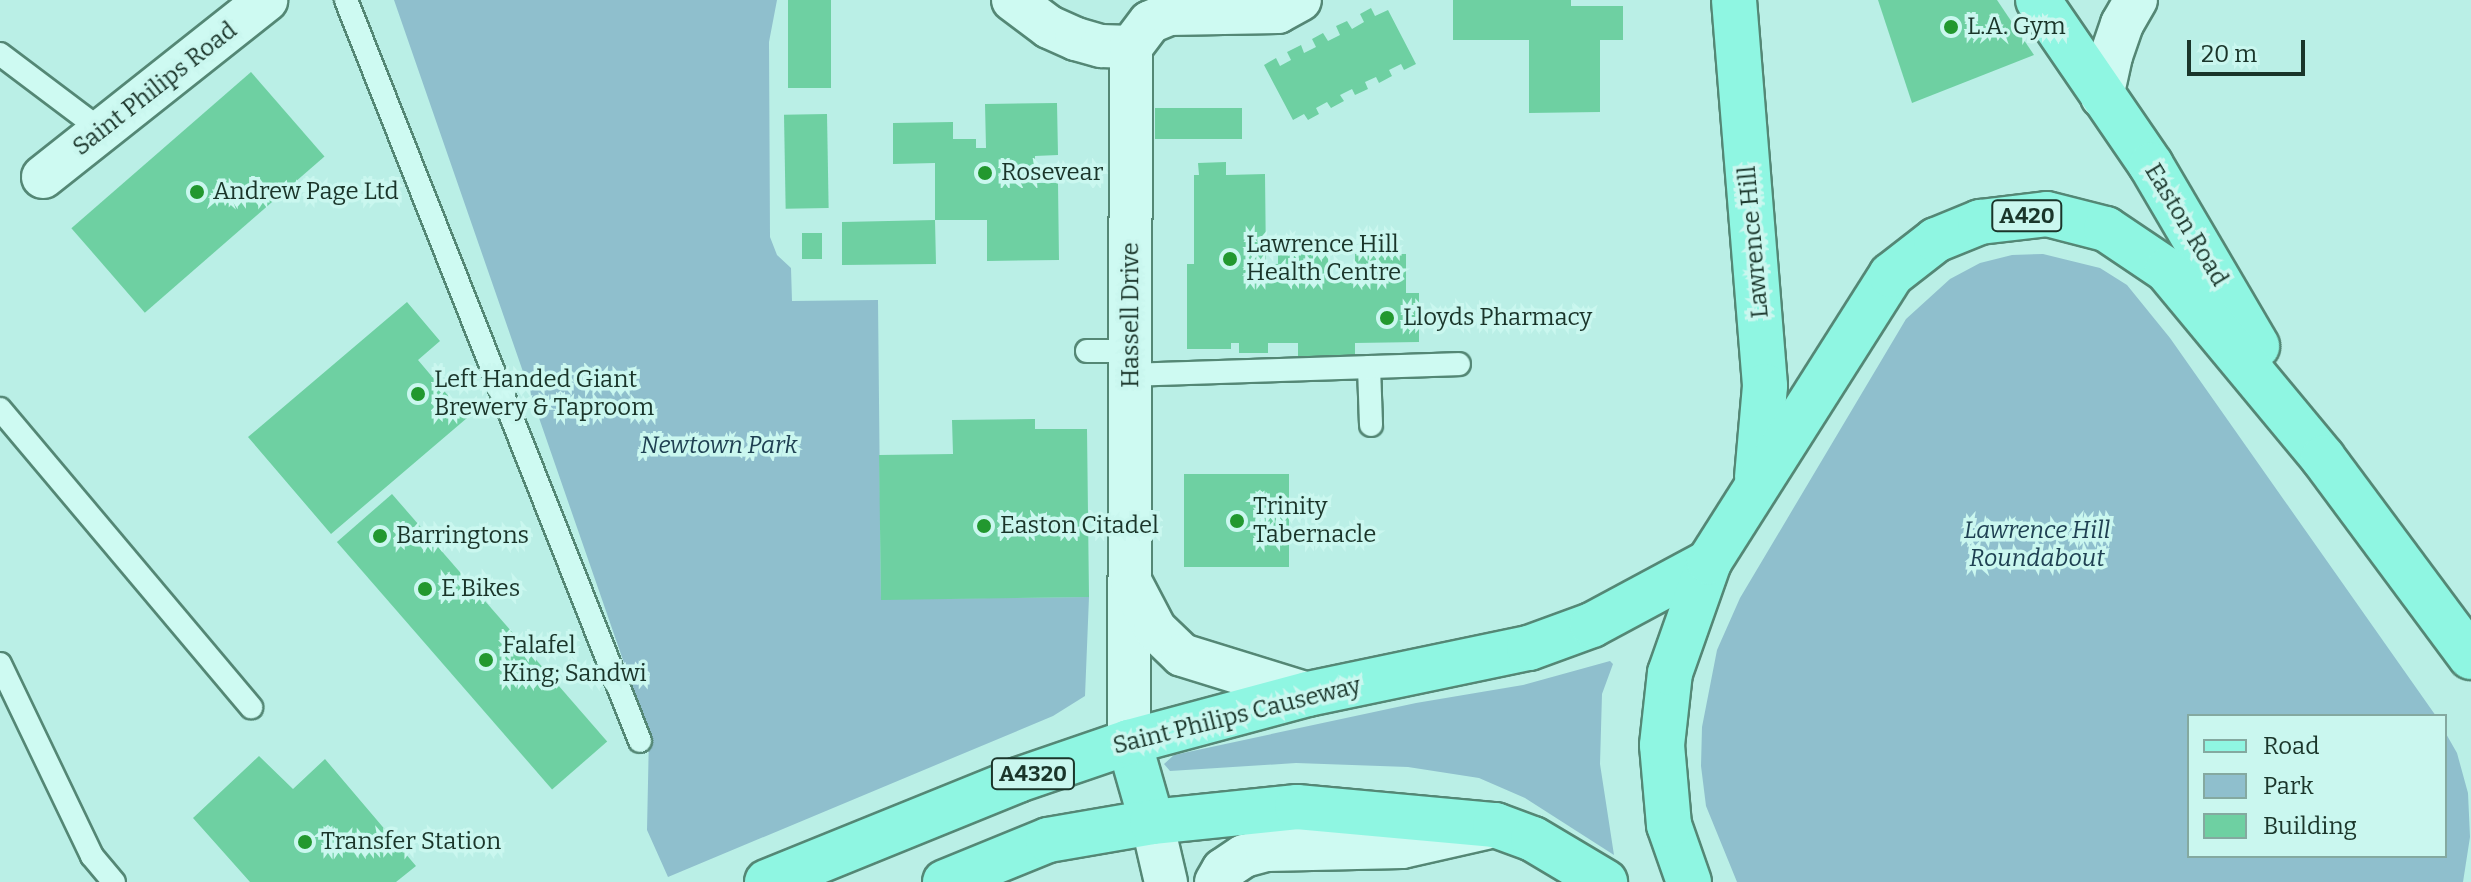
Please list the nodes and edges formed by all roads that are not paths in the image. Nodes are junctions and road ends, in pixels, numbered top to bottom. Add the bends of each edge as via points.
1 (266, 0) edge
2 (346, 0) edge
3 (1013, 0) edge
4 (1300, 0) edge
5 (1734, 0) edge
6 (2038, 0) edge
7 (2136, 0) edge
8 (1131, 47) junction
9 (0, 54) edge
10 (2102, 97) junction
11 (102, 131) junction
12 (43, 177) dead end
13 (1087, 351) dead end
14 (1131, 363) junction
15 (1459, 364) dead end
16 (1369, 367) junction
17 (0, 409) edge
18 (1371, 425) dead end
19 (2323, 458) junction
20 (1756, 483) junction
21 (1709, 562) junction
22 (1131, 584) junction
23 (2471, 657) edge
24 (0, 664) edge
25 (1308, 694) junction
26 (251, 707) dead end
27 (640, 741) dead end
28 (1129, 742) junction
29 (1152, 822) junction
30 (1495, 825) junction
31 (114, 882) edge
32 (767, 882) edge
33 (945, 882) edge
34 (1166, 882) edge
35 (1216, 882) edge
36 (1605, 882) edge
37 (1689, 882) edge

1 - 11 street, Saint Philips Road
2 - 27 lane
3 - 8 street via 1049,27 1076,39
4 - 8 street via 1278,12 1169,14 1150,22
5 - 20 main road, Lawrence Hill / A420 via 1765,386
6 - 10 main road, Easton Road / A420
7 - 10 street via 2115,46
8 - 14 street, Hassell Drive
9 - 11 lane
10 - 19 main road, Easton Road / A420 via 2151,165
11 - 12 street, Saint Philips Road
13 - 14 lane
14 - 16 lane
14 - 22 street, Hassell Drive
15 - 16 lane
16 - 18 lane
17 - 26 lane
19 - 20 main road, A420 via 2167,270 2106,229 2047,214 1980,222 1936,240 1891,275
19 - 23 main road, A420
20 - 21 main road, A420
21 - 25 main road, Saint Philips Causeway / A4320 via 1592,625 1529,648
21 - 37 main road, A420 via 1670,673 1662,745 1669,825
22 - 25 street, Hassell Drive via 1155,629 1182,655
22 - 28 street, Hassell Drive
24 - 31 lane via 92,856
25 - 28 main road, Saint Philips Causeway / A4320
28 - 29 main road
28 - 32 main road, Saint Philips Causeway / A4320 via 1018,780
29 - 30 main road via 1297,807
29 - 33 main road via 1048,840
29 - 34 street
30 - 35 street via 1402,847 1267,850 1244,856 1223,870
30 - 36 main road via 1533,839

